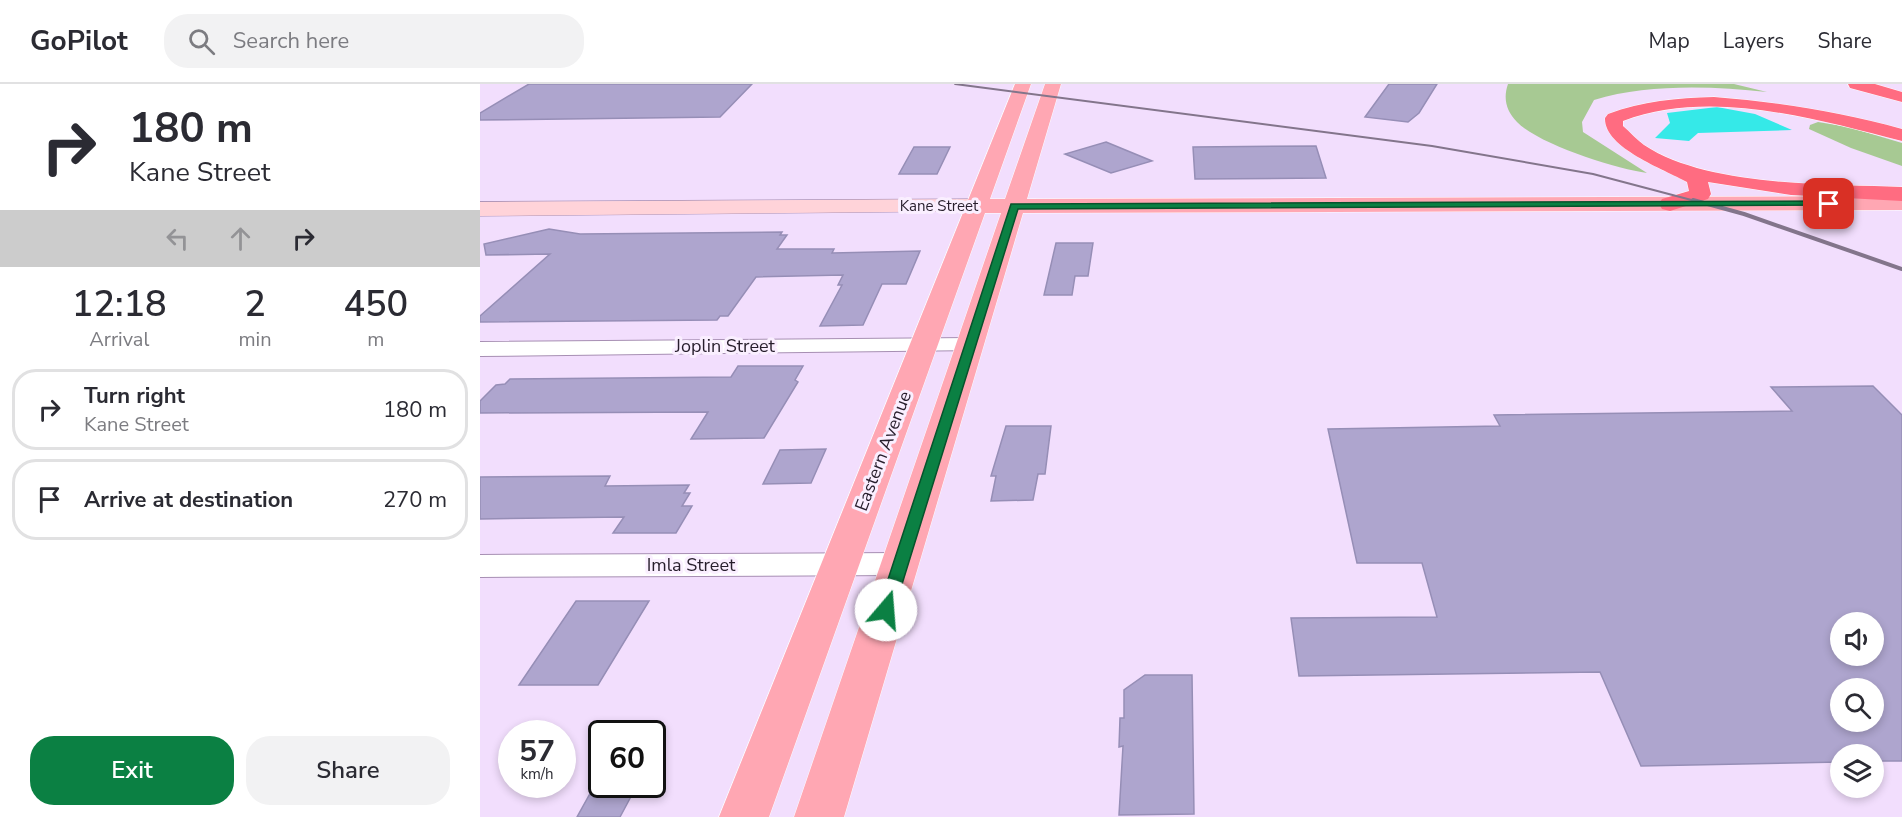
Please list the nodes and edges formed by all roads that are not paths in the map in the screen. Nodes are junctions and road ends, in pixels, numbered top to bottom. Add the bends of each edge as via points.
1 (1023, 84) edge
2 (1053, 84) edge
3 (1856, 84) edge
4 (1902, 97) edge
5 (1871, 108) dead end
6 (1902, 118) edge
7 (1902, 135) edge
8 (1028, 163) junction
9 (1671, 165) junction
10 (1902, 194) edge
11 (1902, 203) edge
12 (1670, 204) junction
13 (977, 206) junction
14 (1014, 206) junction
15 (1160, 206) junction
16 (483, 211) edge
17 (924, 345) junction
18 (970, 345) junction
19 (480, 349) edge
20 (840, 564) junction
21 (901, 564) junction
22 (480, 566) edge
23 (744, 817) edge
24 (819, 817) edge

1 - 13 main road, Eastern Avenue
2 - 8 main road
3 - 4 highway
5 - 6 highway
7 - 9 highway via 1790,105 1731,97 1656,99 1637,103 1614,118 1614,128 1622,138
8 - 14 main road
8 - 15 main road via 1051,183
9 - 10 highway via 1764,185
9 - 12 highway via 1696,179 1700,194
11 - 12 main road, Kane Street
12 - 15 main road, Kane Street
13 - 14 main road, Kane Street
13 - 16 main road, Kane Street
13 - 17 main road, Eastern Avenue
14 - 15 main road, Kane Street
14 - 18 main road
17 - 18 street, Joplin Street
17 - 19 street, Joplin Street
17 - 20 main road, Eastern Avenue
18 - 21 main road
20 - 21 street, Imla Street
20 - 22 street, Imla Street
20 - 23 main road, Eastern Avenue
21 - 24 main road

